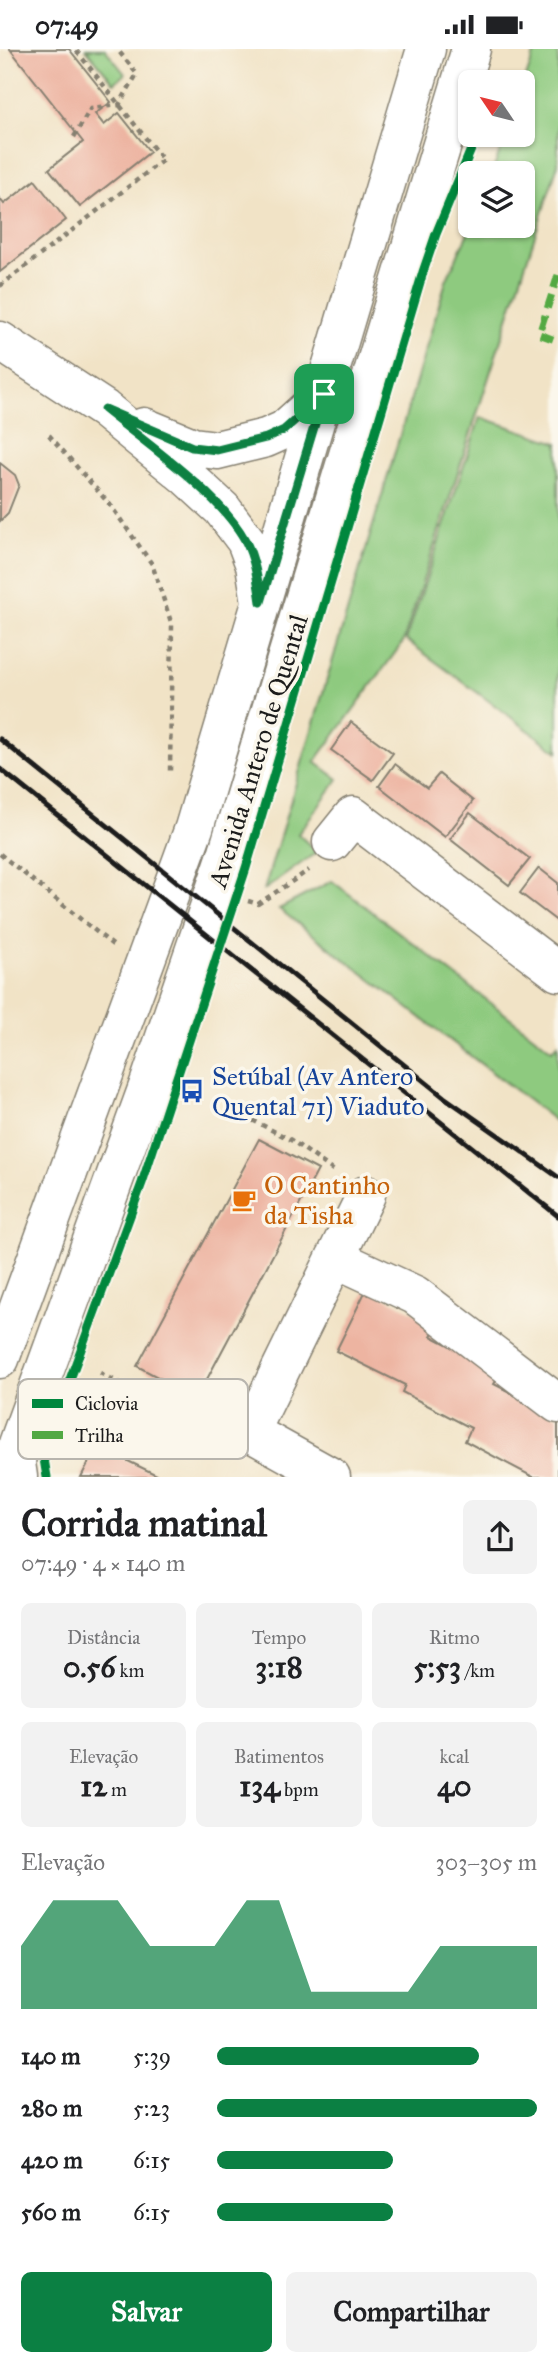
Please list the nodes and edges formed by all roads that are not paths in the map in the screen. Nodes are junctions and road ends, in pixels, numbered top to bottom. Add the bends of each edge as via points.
1 (426, 49) edge
2 (471, 49) edge
3 (493, 49) edge
4 (485, 70) edge
5 (458, 142) edge
6 (402, 275) junction
7 (0, 341) edge
8 (324, 394) junction
9 (104, 409) junction
10 (261, 602) junction
11 (332, 842) road end
12 (558, 972) edge
13 (366, 1195) road end
14 (335, 1258) junction
15 (2, 1354) edge
16 (46, 1379) edge
17 (558, 1404) edge
18 (315, 1473) edge

1 - 8 main road, Avenida Antero de Quental
2 - 6 main road, Avenida Antero de Quental
3 - 4 main road
5 - 6 main road
6 - 16 main road, Avenida Antero de Quental via 227,855
7 - 9 main road
8 - 9 main road via 284,430 217,450 192,447
8 - 10 main road, Avenida Antero de Quental
9 - 10 main road via 186,476 232,521 255,565
10 - 15 main road, Avenida Antero de Quental via 194,828
11 - 12 main road via 353,816
13 - 14 main road
14 - 17 main road via 415,1295
14 - 18 main road via 250,1432

